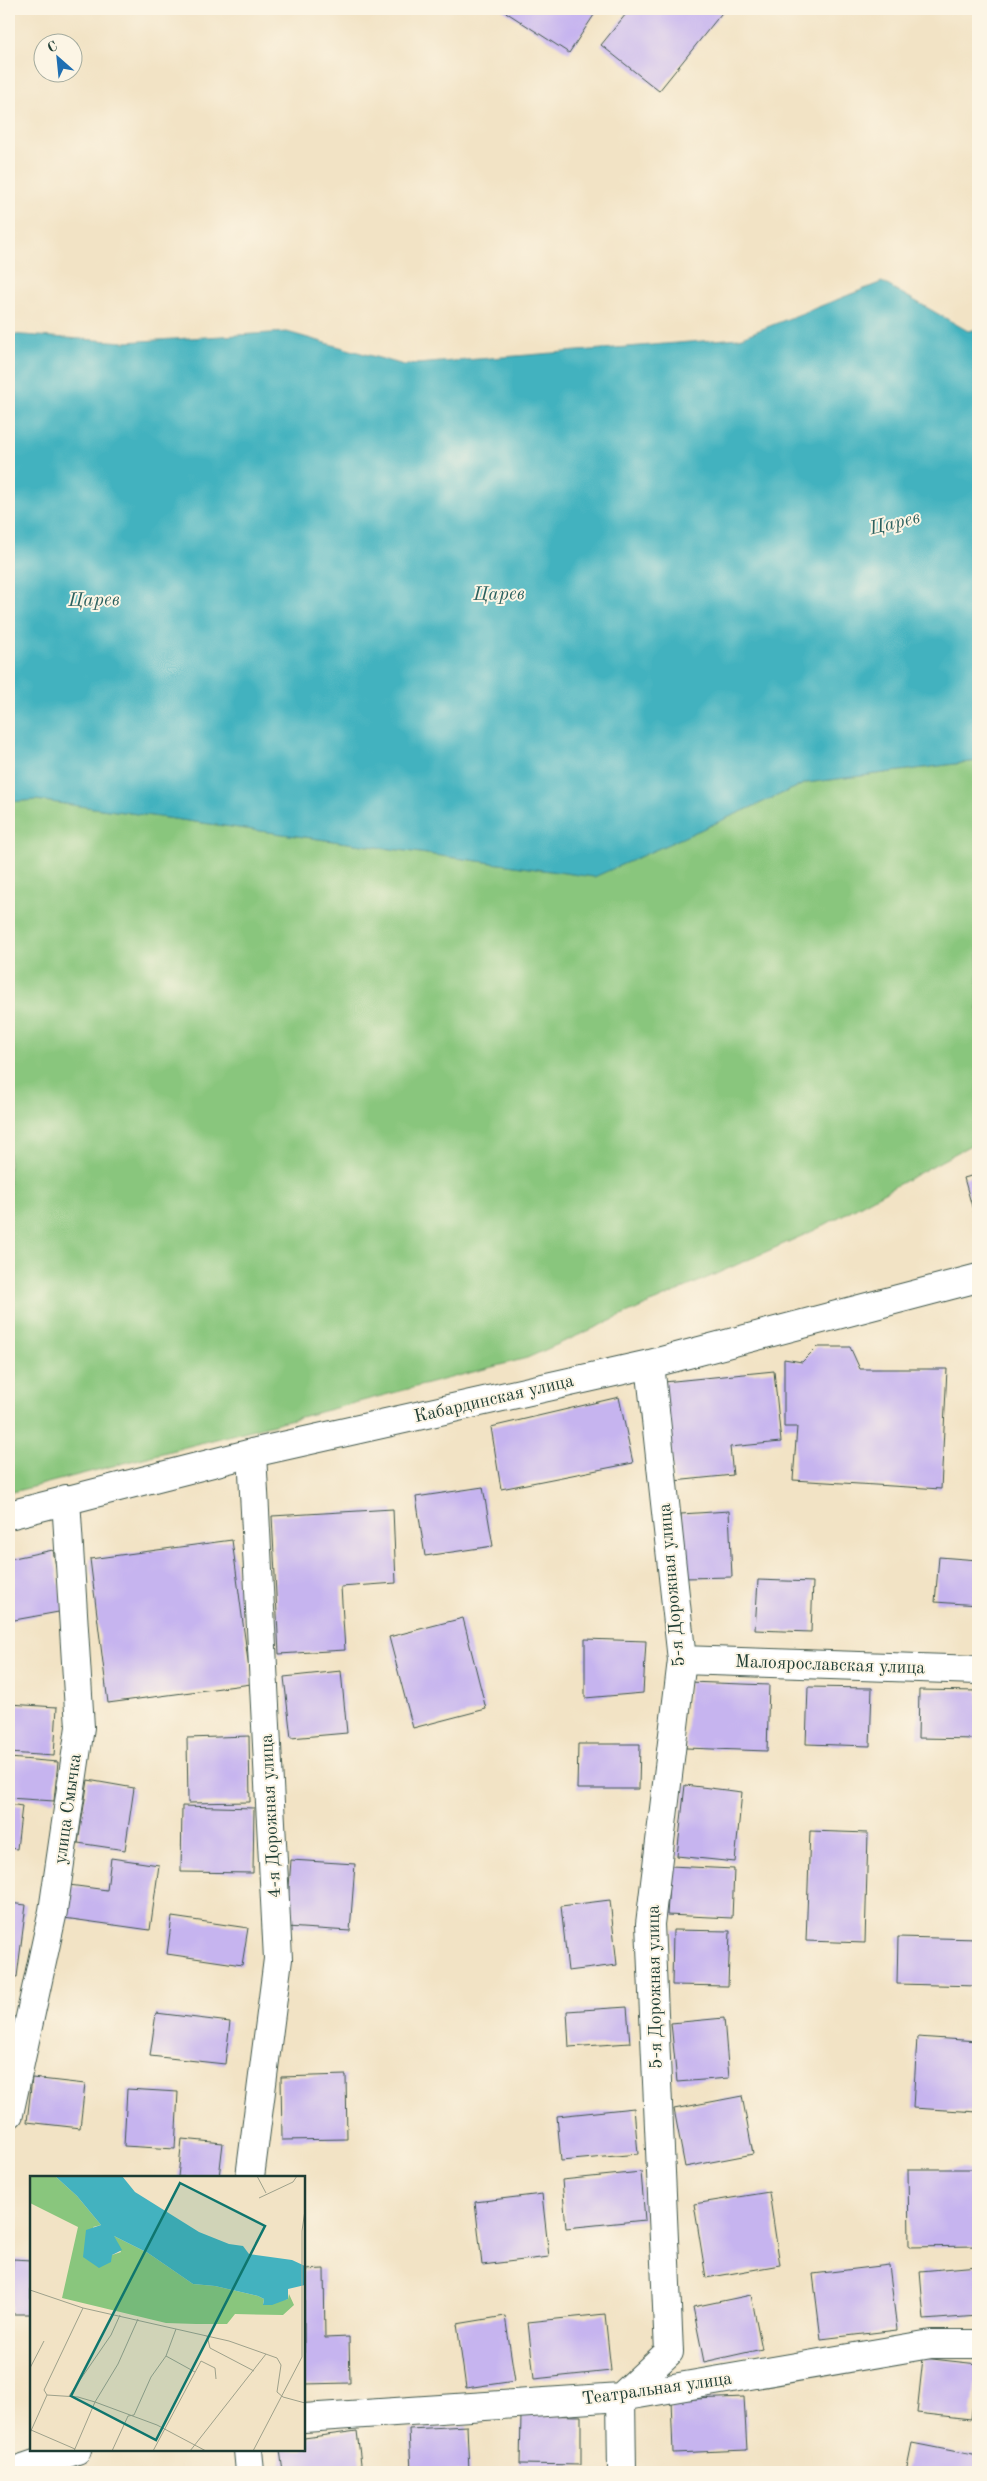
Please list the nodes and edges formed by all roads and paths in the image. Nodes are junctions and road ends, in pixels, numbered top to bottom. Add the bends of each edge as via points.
1 (976, 1284) edge
2 (650, 1364) junction
3 (252, 1453) junction
4 (66, 1499) junction
5 (9, 1515) edge
6 (682, 1660) junction
7 (978, 1670) edge
8 (9, 2114) edge
9 (250, 2176) edge
10 (978, 2344) edge
11 (621, 2397) junction
12 (305, 2418) edge
13 (74, 2451) edge
14 (248, 2451) edge
15 (11, 2472) edge
16 (250, 2472) edge
17 (622, 2472) edge

1 - 2 street, Кабардинская улица
2 - 3 street, Кабардинская улица
2 - 6 street, 5-я Дорожная улица
3 - 4 street, Кабардинская улица
3 - 9 street, 4-я Дорожная улица via 278,1959
4 - 5 street, Кабардинская улица
4 - 8 street, улица Смычка via 80,1727 53,1911
6 - 7 street, Малоярославская улица
6 - 11 street, 5-я Дорожная улица via 650,1924 669,2352
10 - 11 street, Театральная улица via 931,2344
11 - 12 street, Театральная улица
11 - 17 street
13 - 15 street
14 - 16 street

